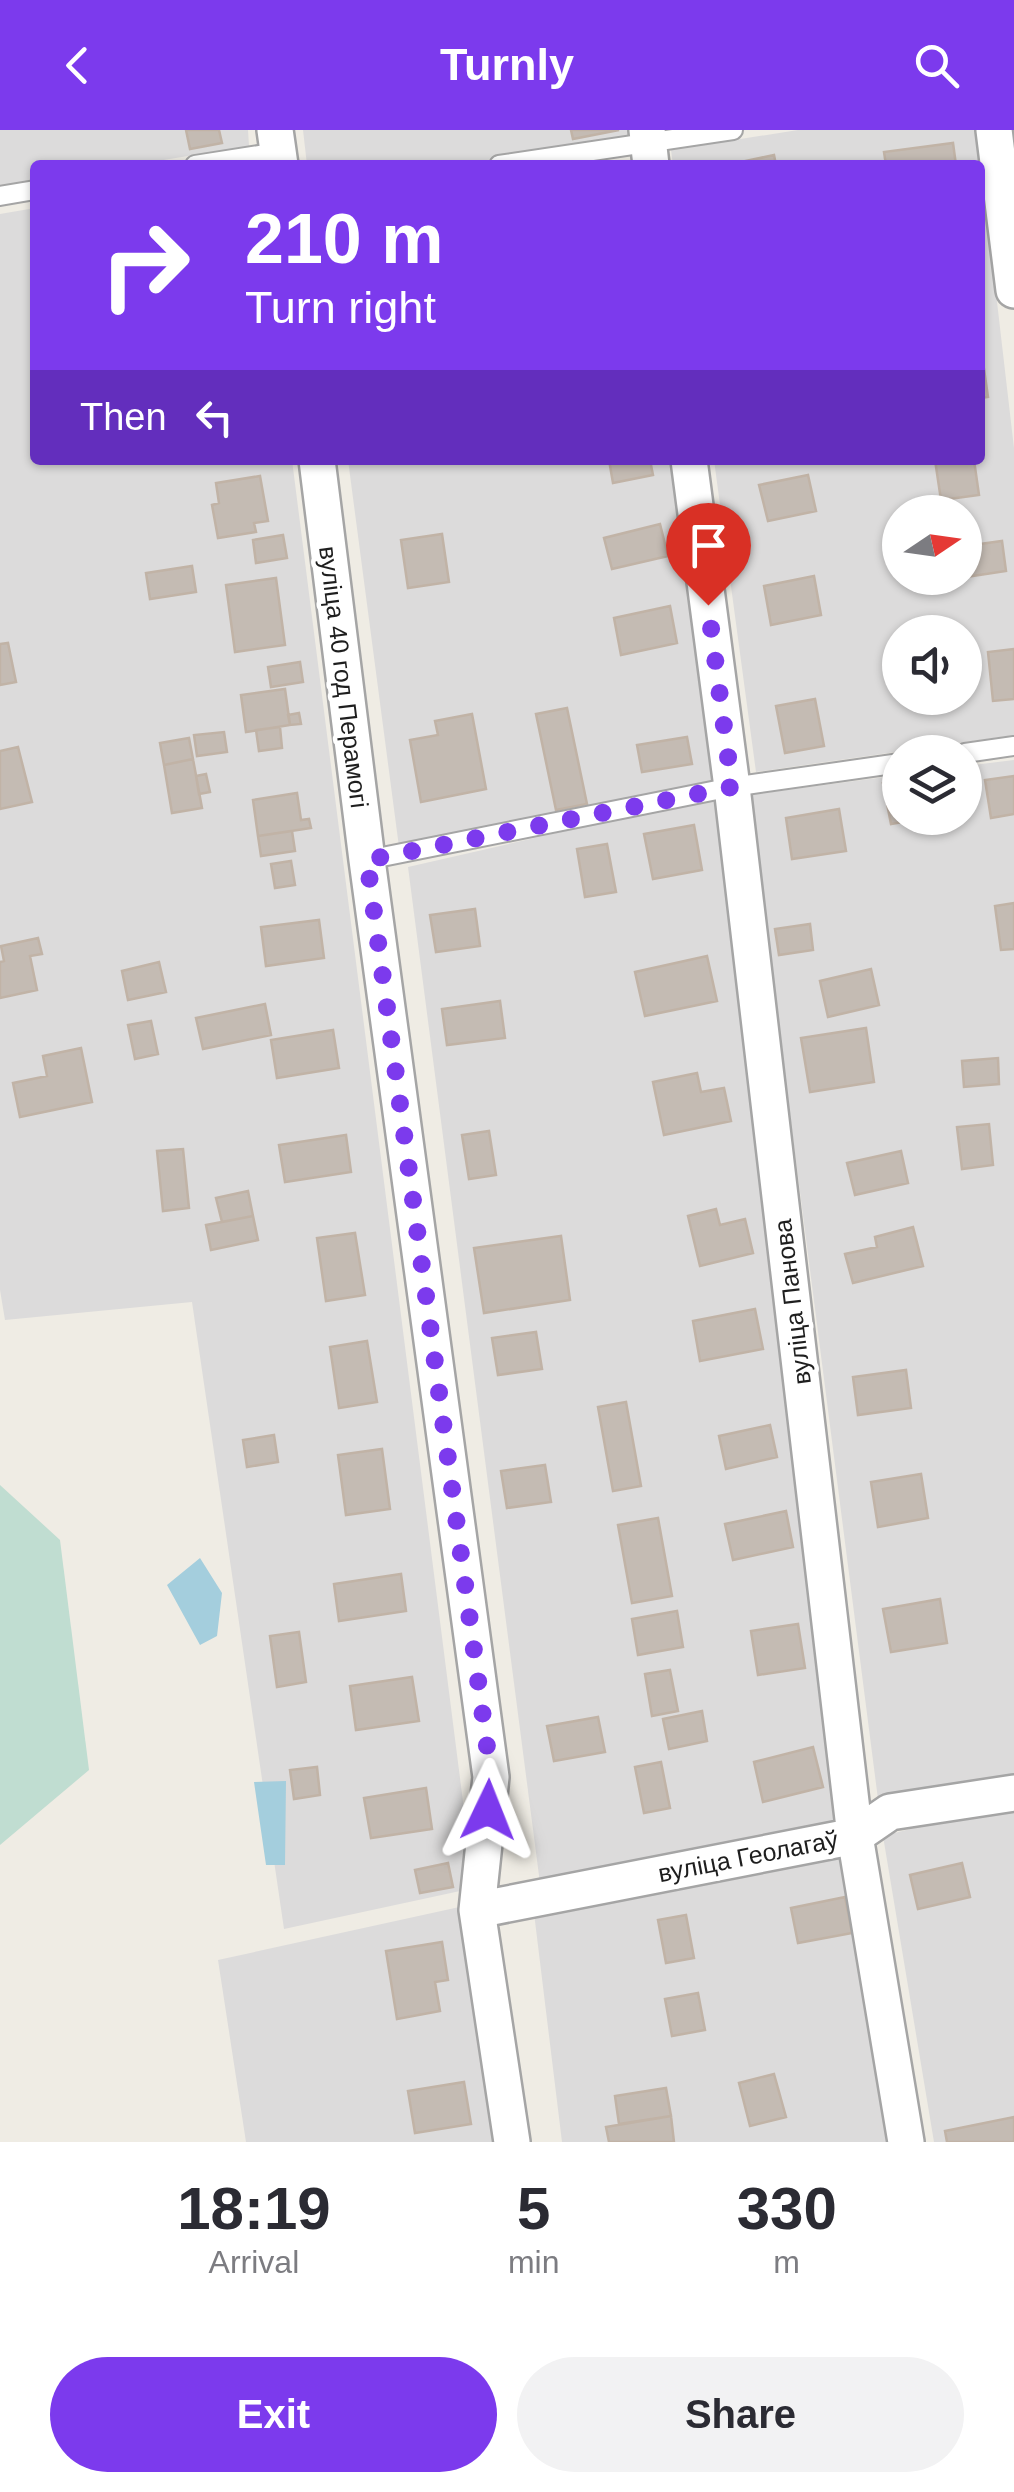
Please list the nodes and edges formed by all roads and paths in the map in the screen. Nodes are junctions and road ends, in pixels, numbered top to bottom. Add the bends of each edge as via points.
1 (732, 130) edge
2 (994, 130) edge
3 (649, 146) edge
4 (278, 149) edge
5 (222, 160) edge
6 (538, 160) edge
7 (30, 191) edge
8 (0, 196) edge
9 (1014, 290) edge
10 (318, 465) edge
11 (691, 465) edge
12 (1014, 746) edge
13 (982, 751) edge
14 (882, 766) edge
15 (732, 787) junction
16 (367, 860) junction
17 (1014, 1793) edge
18 (855, 1836) junction
19 (477, 1910) junction
20 (512, 2142) edge
21 (906, 2142) edge

1 - 3 lane
2 - 9 street
3 - 6 lane
4 - 5 lane
7 - 8 lane
10 - 16 street, вуліца 40 год Перамогі
11 - 15 street, вуліца Панова
12 - 13 lane
14 - 15 lane
15 - 16 lane
15 - 18 street, вуліца Панова
16 - 19 street, вуліца 40 год Перамогі via 491,1776
17 - 18 street, вуліца Геолагаў via 890,1812
18 - 19 street, вуліца Геолагаў
18 - 21 street, вуліца Панова
19 - 20 street, вуліца 40 год Перамогі

